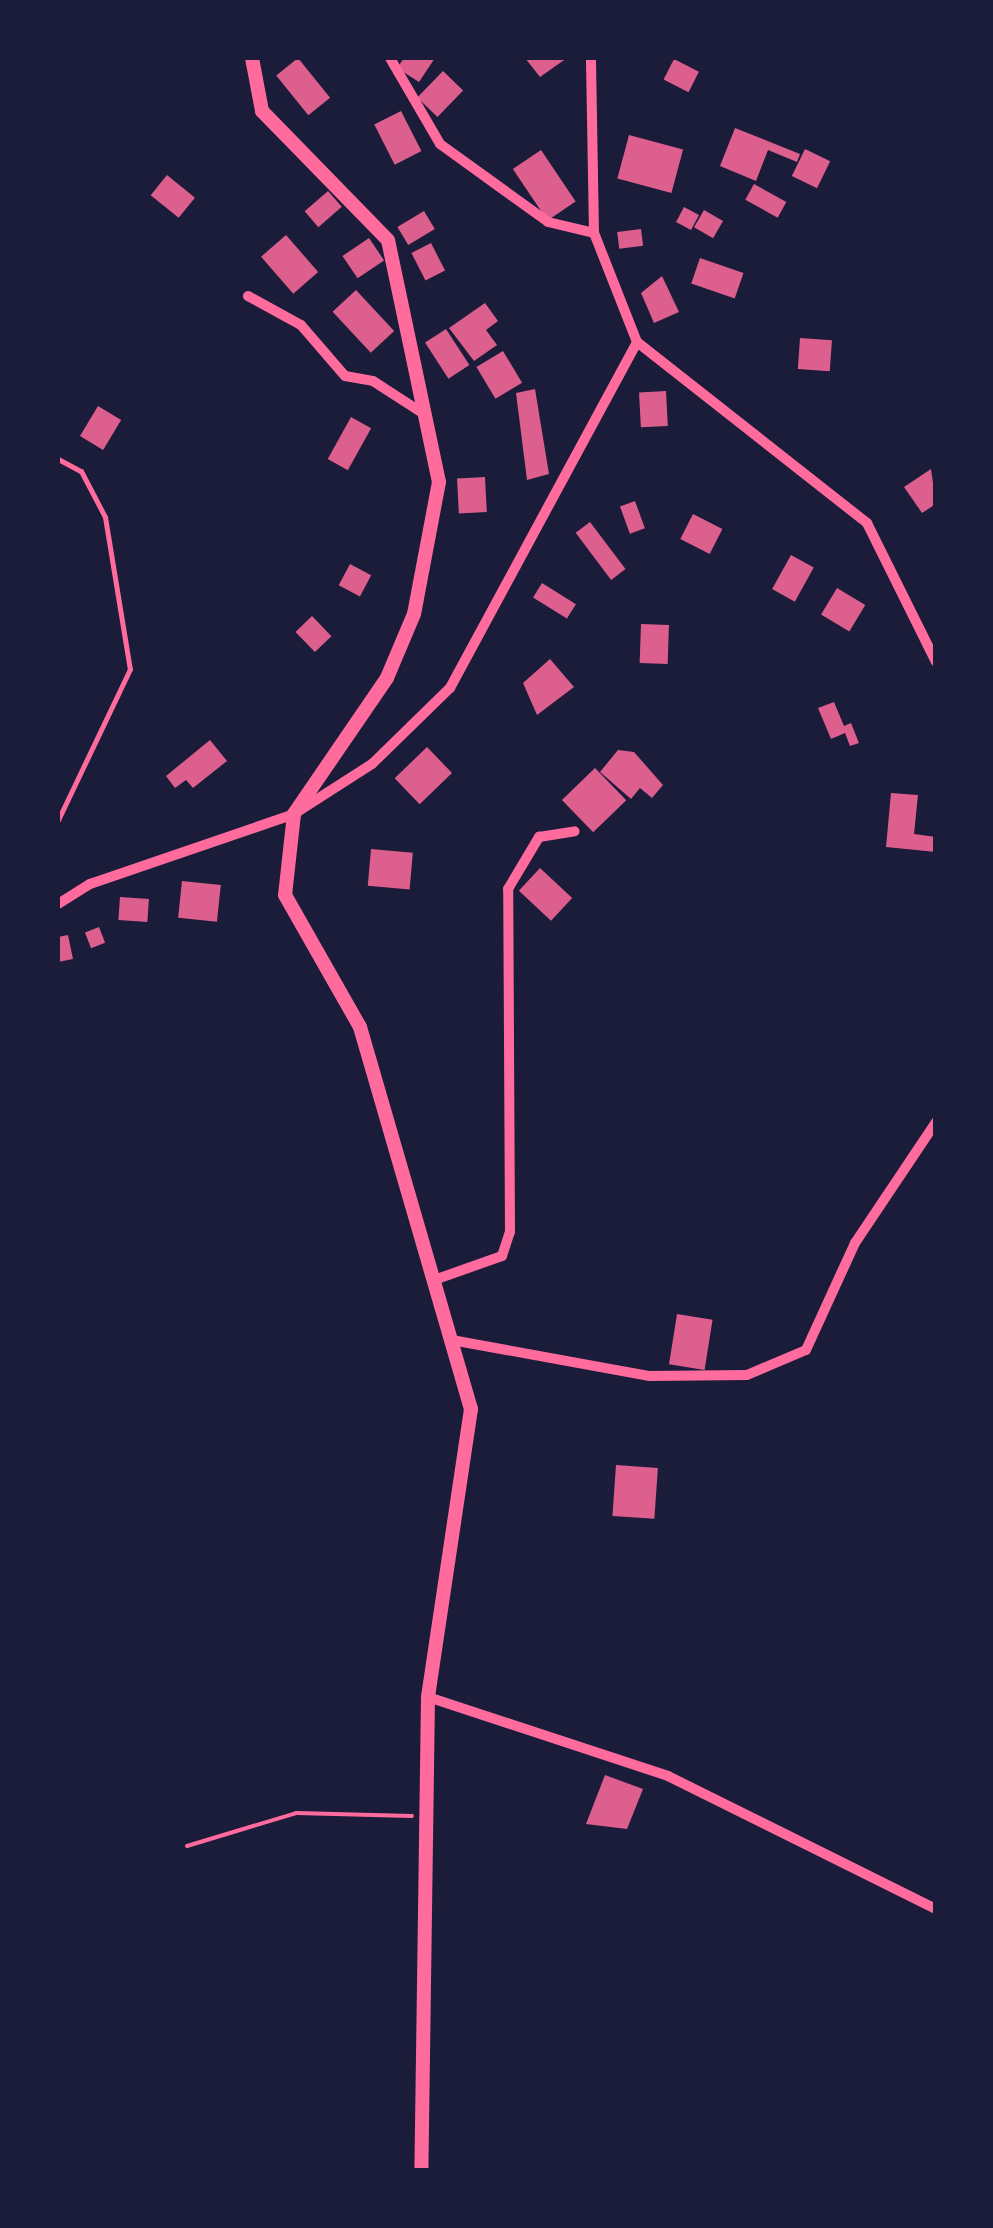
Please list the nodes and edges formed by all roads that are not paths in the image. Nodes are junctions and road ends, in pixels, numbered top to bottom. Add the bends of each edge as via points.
1 (252, 58) edge
2 (390, 58) edge
3 (590, 58) edge
4 (594, 233) junction
5 (248, 296) dead end
6 (637, 342) junction
7 (424, 414) junction
8 (58, 459) edge
9 (936, 662) edge
10 (294, 814) junction
11 (58, 820) edge
12 (575, 831) dead end
13 (58, 904) edge
14 (936, 1122) edge
15 (434, 1280) junction
16 (457, 1341) junction
17 (428, 1696) junction
18 (936, 1909) edge
19 (422, 2170) edge

1 - 7 street via 262,111 388,240
2 - 4 street via 440,144 548,222
3 - 4 street
4 - 6 street
5 - 7 street via 301,326 346,376 373,381
6 - 9 street via 868,523
6 - 10 street via 450,688 372,764
7 - 10 street via 439,482 414,614 387,678
8 - 11 lane via 81,471 105,517 130,668 108,730
10 - 13 street via 90,884
10 - 15 street via 285,894 360,1026
12 - 15 street via 539,837 508,889 510,1232 502,1256
14 - 16 street via 855,1243 806,1350 747,1375 650,1376
15 - 16 street
16 - 17 street via 471,1409
17 - 18 street via 668,1776
17 - 19 street

